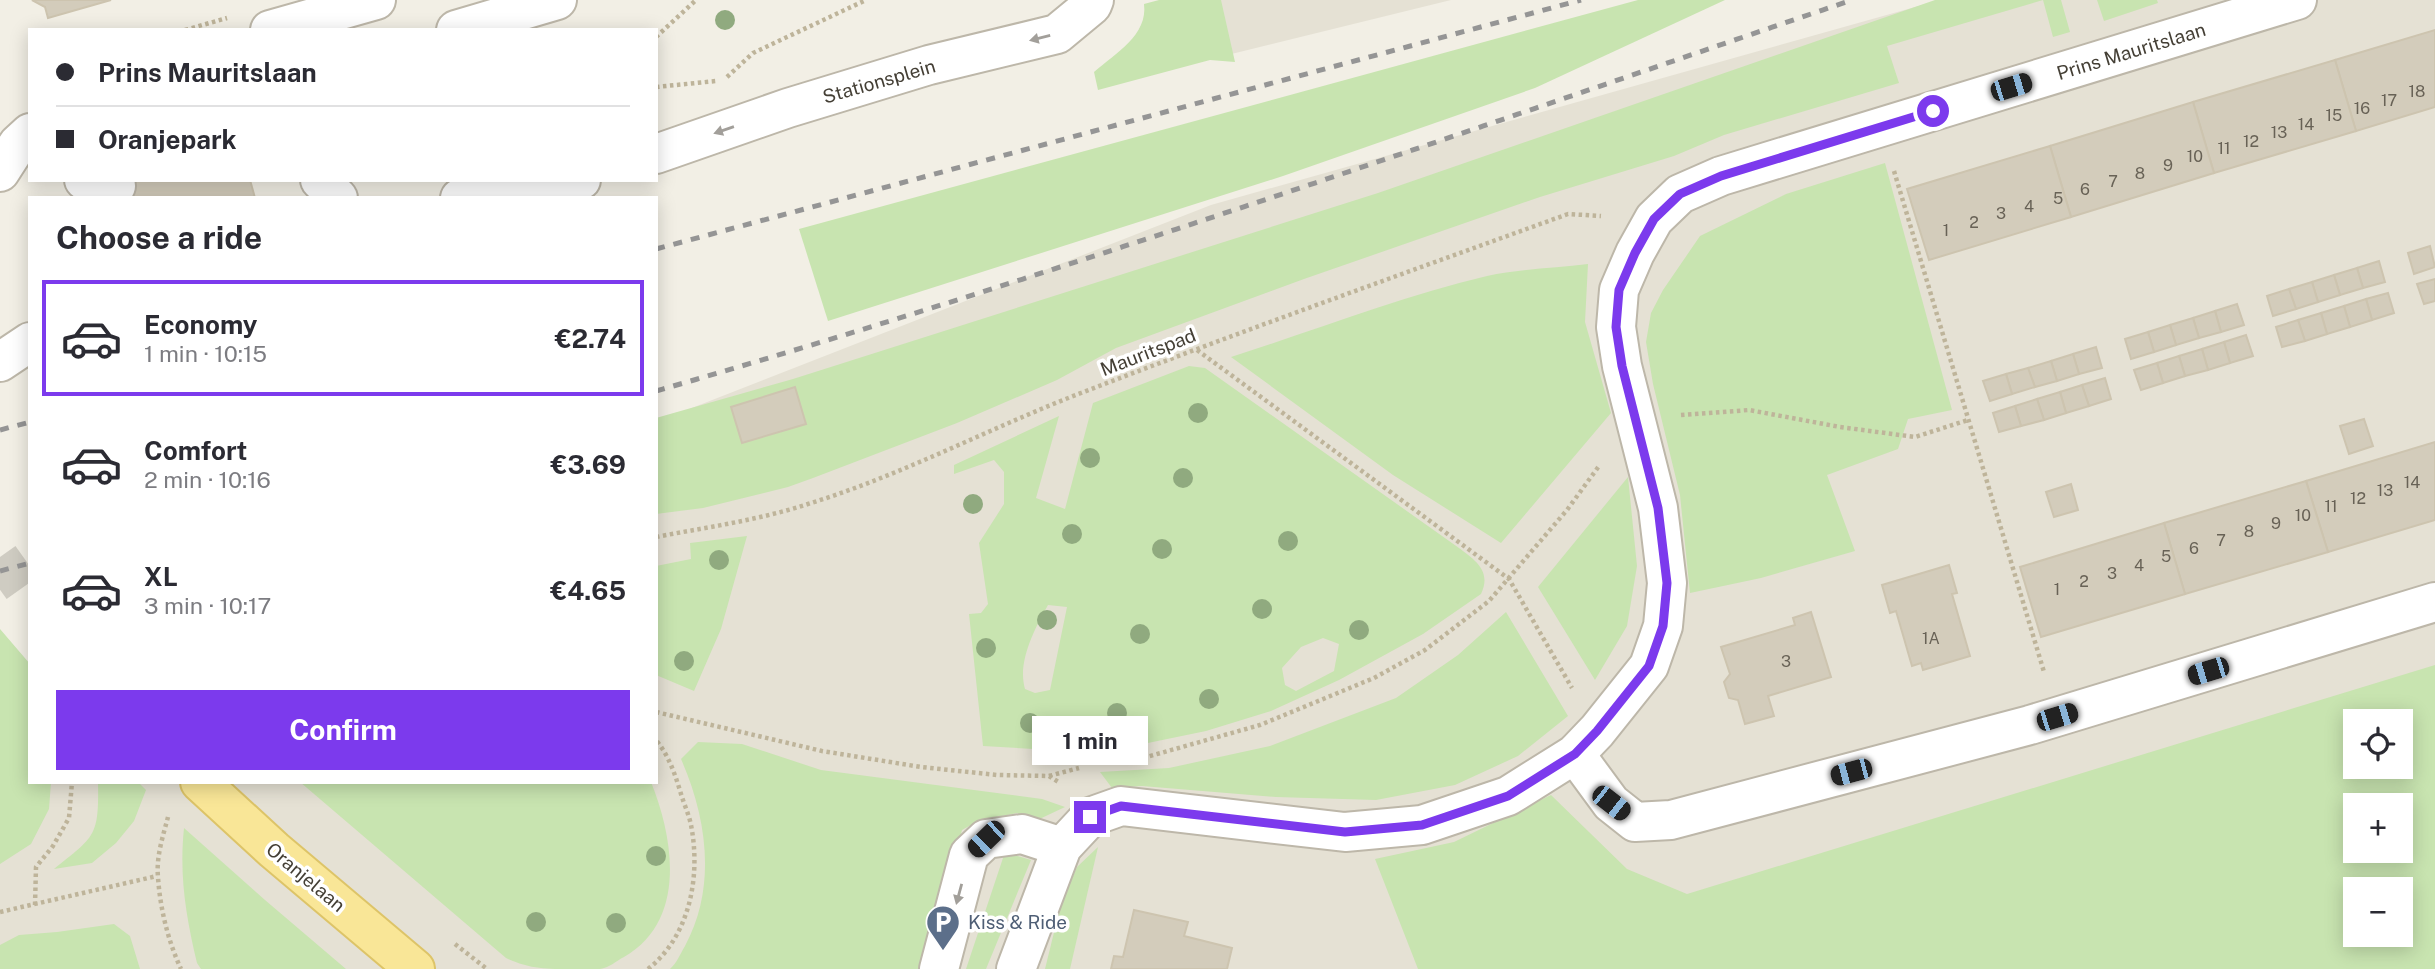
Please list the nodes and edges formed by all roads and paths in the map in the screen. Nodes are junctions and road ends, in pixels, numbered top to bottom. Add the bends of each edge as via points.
1 (376, 0) edge
2 (557, 0) edge
3 (696, 0) edge
4 (866, 0) edge
5 (1094, 0) edge
6 (2297, 0) edge
7 (277, 28) edge
8 (463, 28) edge
9 (658, 35) edge
10 (658, 87) edge
11 (1881, 127) junction
12 (658, 153) edge
13 (322, 182) edge
14 (575, 182) edge
15 (336, 196) edge
16 (493, 196) edge
17 (1654, 219) junction
18 (1196, 349) junction
19 (1635, 418) junction
20 (1968, 419) junction
21 (658, 537) edge
22 (1509, 579) junction
23 (2435, 602) edge
24 (658, 712) edge
25 (2057, 717) junction
26 (658, 742) edge
27 (1586, 743) junction
28 (1133, 759) dead end
29 (1086, 766) dead end
30 (1049, 776) junction
31 (72, 784) edge
32 (202, 784) edge
33 (169, 814) dead end
34 (1090, 817) junction
35 (1062, 847) junction
36 (158, 876) junction
37 (35, 905) junction
38 (0, 912) edge
39 (181, 969) edge
40 (415, 969) edge
41 (648, 969) edge
42 (939, 969) edge
43 (1016, 969) edge

1 - 7 street
2 - 8 street
3 - 9 path
4 - 10 path via 753,53 724,80
5 -> 12 street, Stationsplein via 1057,34 929,65
6 - 11 street, Prins Mauritslaan
11 - 17 street, Prins Mauritslaan via 1721,176 1680,194
11 - 20 path
13 - 15 street
14 - 16 street via 542,193
17 - 18 path, Mauritspad via 1568,214
17 - 19 street, Prins Mauritslaan via 1619,290 1616,327
18 - 21 path, Mauritspad via 811,503 747,522
18 - 22 path
19 - 20 path via 1749,410 1915,437
19 - 22 path
19 - 27 street, Prins Mauritslaan via 1658,508 1667,583 1663,626 1649,666
20 - 25 path
22 - 27 path
22 - 28 path via 1489,601 1424,650 1374,678 1260,725
23 - 25 street
24 - 30 path via 822,751 921,767
25 - 27 street via 1671,820 1635,822 1611,803
26 - 41 path via 667,753 691,826 693,864 688,914 678,936
27 - 34 street, Prins Mauritslaan via 1508,796 1422,825 1345,832 1121,806
29 - 30 path
30 - 34 path via 1076,794
31 - 37 path via 69,818 36,867
32 - 40 main road, Oranjelaan
33 - 36 path
34 - 35 street
35 -> 42 street via 1022,834 986,839 969,855
35 - 43 street
36 - 37 path
36 - 39 path via 165,922
37 - 38 path

